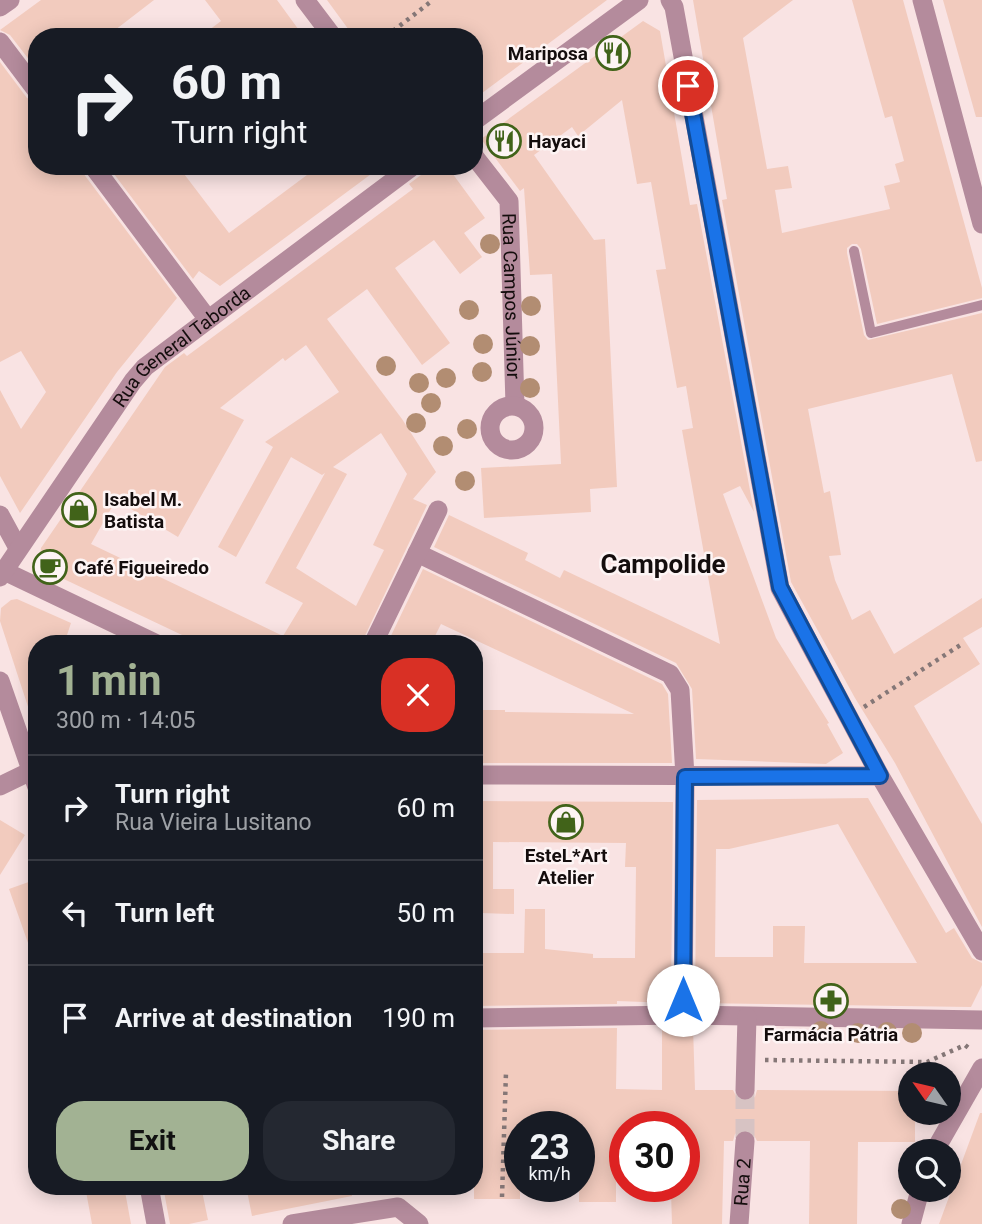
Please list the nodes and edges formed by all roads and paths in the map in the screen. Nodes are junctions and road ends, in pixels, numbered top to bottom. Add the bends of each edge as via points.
1 (10, 0) edge
2 (305, 0) edge
3 (433, 0) edge
4 (639, 0) edge
5 (670, 0) edge
6 (922, 0) edge
7 (0, 7) edge
8 (326, 28) edge
9 (397, 28) edge
10 (0, 42) edge
11 (28, 79) edge
12 (483, 114) edge
13 (483, 168) edge
14 (100, 175) edge
15 (402, 175) edge
16 (982, 223) edge
17 (854, 251) dead end
18 (982, 305) edge
19 (207, 318) junction
20 (514, 405) dead end
21 (438, 510) dead end
22 (0, 515) edge
23 (18, 548) junction
24 (417, 553) junction
25 (2, 574) edge
26 (137, 635) edge
27 (377, 635) edge
28 (962, 644) dead end
29 (0, 681) edge
30 (849, 717) junction
31 (28, 757) edge
32 (483, 775) edge
33 (880, 776) junction
34 (685, 777) junction
35 (28, 778) edge
36 (0, 786) edge
37 (982, 951) edge
38 (683, 1015) junction
39 (747, 1017) junction
40 (483, 1018) edge
41 (982, 1020) edge
42 (747, 1060) junction
43 (978, 1061) edge
44 (506, 1072) dead end
45 (745, 1090) tunnel mouth
46 (939, 1139) edge
47 (745, 1141) tunnel mouth
48 (151, 1195) edge
49 (502, 1197) dead end
50 (917, 1202) edge
51 (156, 1224) edge
52 (292, 1224) edge
53 (419, 1224) edge
54 (739, 1224) edge
55 (911, 1224) edge

1 - 7 street
2 - 8 street
3 - 9 path
4 - 12 street
5 - 30 street via 780,587
6 - 16 street
10 - 11 street
13 - 20 street, Rua Campos Júnior via 509,201
14 - 19 street
15 - 19 street, Rua General Taborda
17 - 18 lane via 871,333
19 - 23 street, Rua General Taborda via 158,355 133,381
21 - 24 street
22 - 23 street
23 - 25 street, Rua General Taborda
24 - 27 street
24 - 34 street via 670,674 680,690
25 - 26 street
28 - 30 path
29 - 31 street
30 - 33 street
32 - 34 street
33 - 34 street
33 - 37 street
34 - 38 street
35 - 36 street
38 - 39 street
38 - 40 street
39 - 41 street
39 - 42 street
42 - 43 path via 927,1062 965,1045
42 - 45 street
43 - 46 street
44 - 49 path
47 - 54 street, Rua 2
48 - 51 street
50 - 55 street
52 - 53 street via 398,1207

